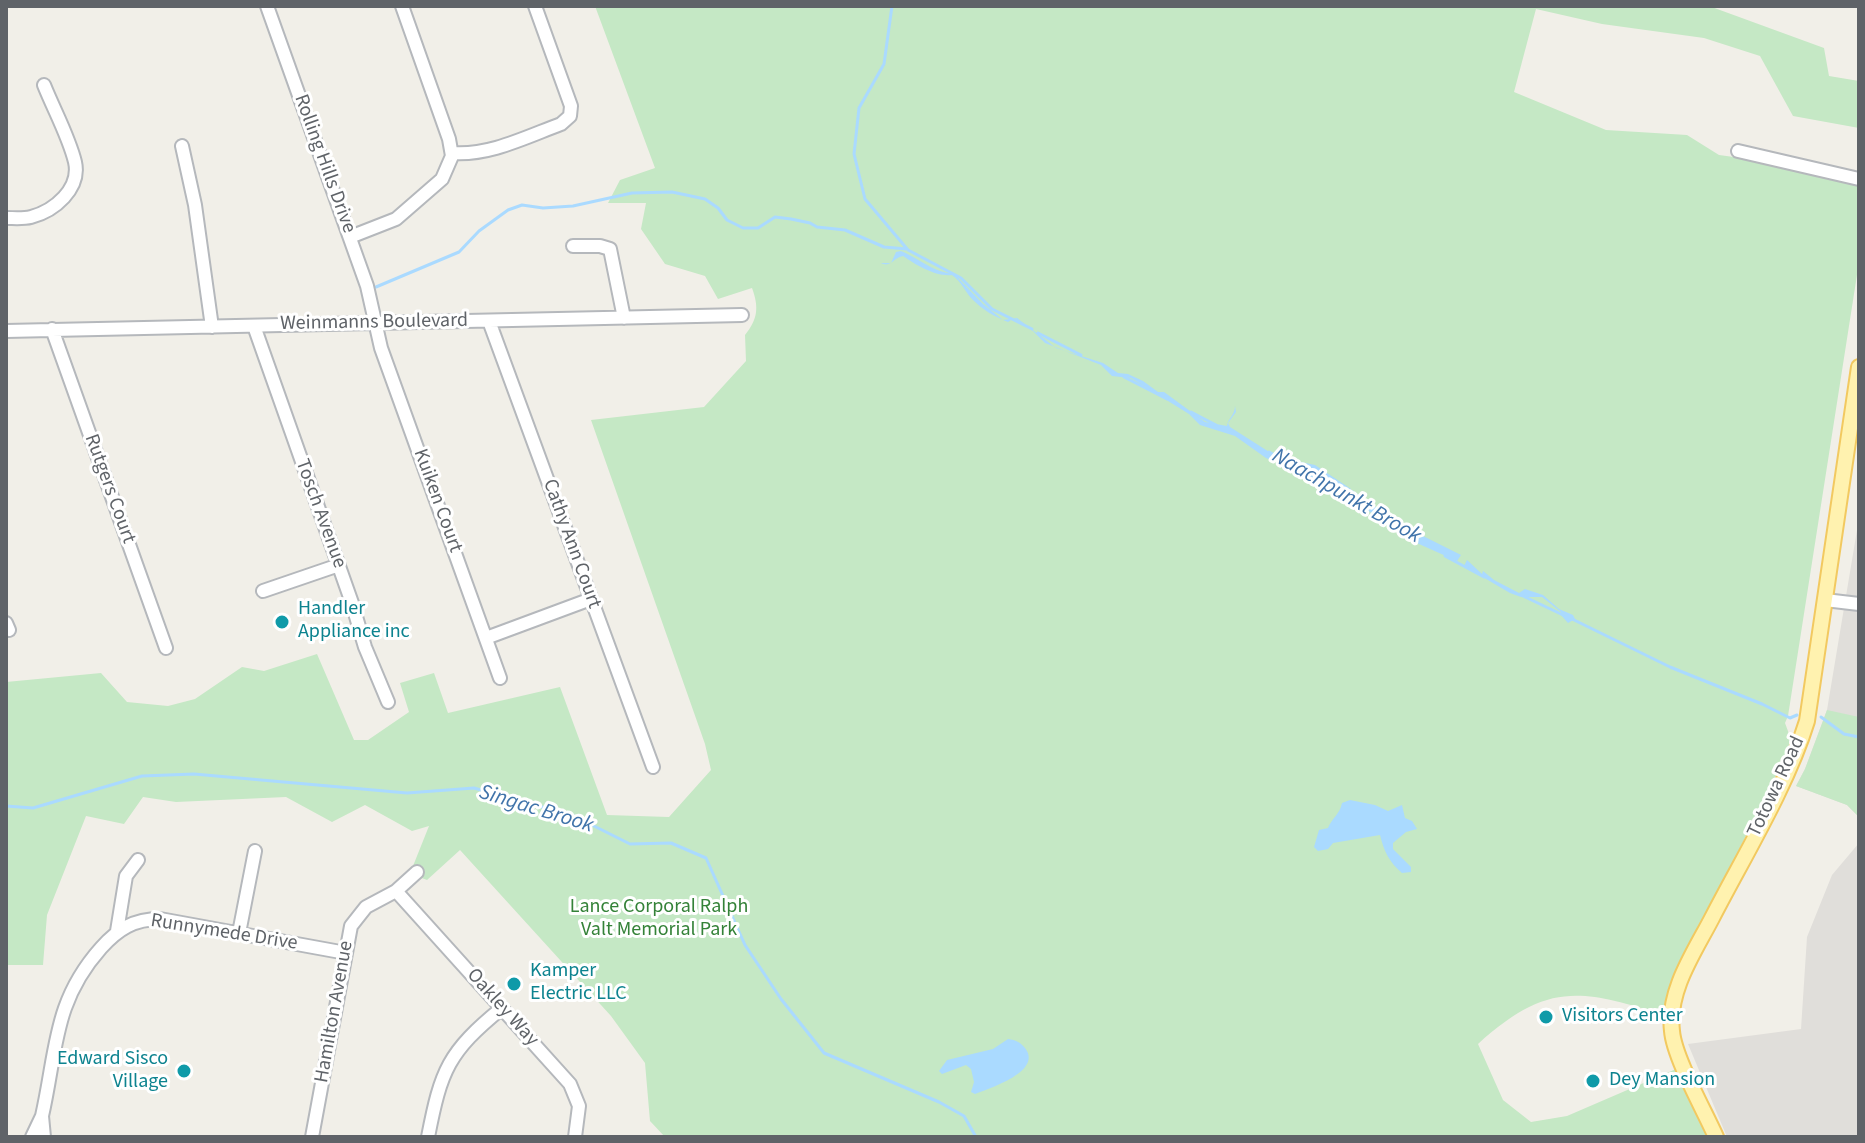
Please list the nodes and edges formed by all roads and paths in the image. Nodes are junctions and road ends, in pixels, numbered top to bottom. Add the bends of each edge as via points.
1 (267, 6) edge
2 (402, 6) edge
3 (535, 6) edge
4 (44, 85) dead end
5 (182, 146) dead end
6 (1738, 151) dead end
7 (452, 153) junction
8 (1859, 179) edge
9 (6, 218) edge
10 (350, 237) junction
11 (573, 246) dead end
12 (742, 315) dead end
13 (624, 318) junction
14 (489, 321) junction
15 (374, 324) junction
16 (254, 326) junction
17 (212, 327) junction
18 (52, 329) junction
19 (6, 331) edge
20 (1859, 367) edge
21 (339, 565) junction
22 (263, 591) dead end
23 (591, 599) junction
24 (1825, 600) junction
25 (1859, 604) edge
26 (486, 638) junction
27 (166, 648) dead end
28 (500, 678) dead end
29 (388, 702) dead end
30 (653, 767) dead end
31 (255, 851) dead end
32 (138, 860) dead end
33 (417, 872) dead end
34 (396, 891) junction
35 (117, 931) junction
36 (239, 933) junction
37 (346, 953) junction
38 (502, 1008) junction
39 (42, 1116) junction
40 (32, 1137) edge
41 (44, 1137) edge
42 (312, 1137) edge
43 (428, 1137) edge
44 (575, 1137) edge
45 (1716, 1137) edge

1 - 10 street, Rolling Hills Drive
2 - 7 street
3 - 7 street via 572,111 566,121 543,131 476,153
4 - 9 street via 75,160 74,180 65,197 48,210
5 - 17 street
6 - 8 street
7 - 10 street via 442,179 402,214
10 - 15 street, Rolling Hills Drive
11 - 13 street via 610,249
12 - 13 street, Weinmanns Boulevard
13 - 14 street, Weinmanns Boulevard
14 - 15 street, Weinmanns Boulevard
14 - 23 street, Cathy Ann Court
15 - 16 street, Weinmanns Boulevard
15 - 26 street, Kuiken Court
16 - 17 street, Weinmanns Boulevard
16 - 21 street, Tosch Avenue
17 - 18 street, Weinmanns Boulevard
18 - 19 street, Weinmanns Boulevard
18 - 27 street, Rutgers Court
20 - 24 main road, Totowa Road
21 - 22 street
21 - 29 street, Tosch Avenue
23 - 26 street
23 - 30 street, Cathy Ann Court
24 - 25 street
24 - 45 main road, Totowa Road via 1803,733 1672,1006 1676,1048
26 - 28 street, Kuiken Court
31 - 36 street
32 - 35 street via 126,876
33 - 34 street, Hamilton Avenue
34 - 37 street, Hamilton Avenue via 359,913
34 - 38 street, Oakley Way
35 - 36 street, Runnymede Drive via 150,919
35 - 39 street via 69,992
36 - 37 street, Runnymede Drive
37 - 42 street, Hamilton Avenue
38 - 43 street via 467,1037 448,1062
38 - 44 street, Oakley Way via 574,1090 580,1117
39 - 40 street
39 - 41 street

